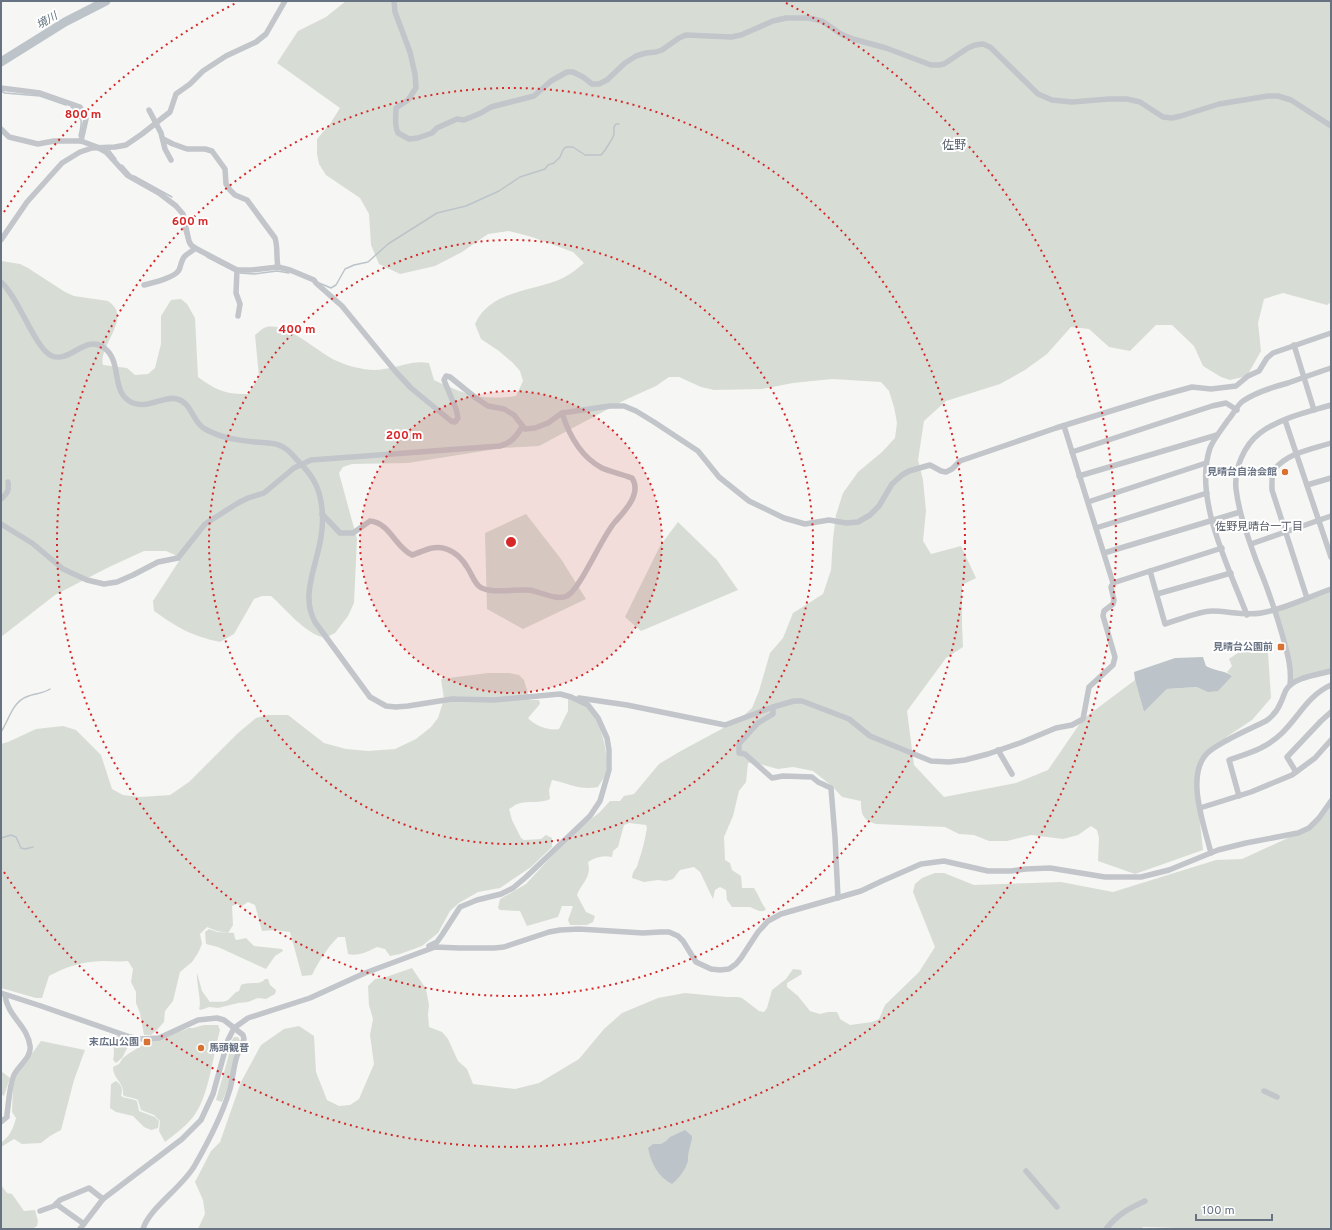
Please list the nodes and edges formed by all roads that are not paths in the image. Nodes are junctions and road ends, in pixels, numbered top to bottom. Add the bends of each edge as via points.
1 (285, 1) edge
2 (394, 1) edge
3 (1, 88) edge
4 (149, 110) dead end
5 (155, 123) junction
6 (1331, 126) edge
7 (1, 128) edge
8 (163, 139) junction
9 (81, 141) junction
10 (97, 147) junction
11 (171, 160) dead end
12 (1, 240) edge
13 (194, 249) junction
14 (278, 267) junction
15 (237, 271) junction
16 (1, 282) edge
17 (144, 285) dead end
18 (238, 316) dead end
19 (1331, 333) edge
20 (1294, 345) junction
21 (1331, 368) edge
22 (1303, 377) junction
23 (1331, 405) edge
24 (1237, 410) junction
25 (1314, 410) junction
26 (562, 413) junction
27 (1285, 420) junction
28 (1064, 426) junction
29 (522, 427) junction
30 (1217, 435) junction
31 (1331, 443) edge
32 (1072, 452) junction
33 (1297, 454) junction
34 (1206, 463) junction
35 (301, 465) junction
36 (1079, 476) junction
37 (1331, 478) edge
38 (8, 482) dead end
39 (1307, 485) junction
40 (1207, 493) junction
41 (1, 499) edge
42 (1088, 502) junction
43 (1240, 512) junction
44 (322, 514) junction
45 (1331, 516) edge
46 (1212, 520) junction
47 (1318, 520) junction
48 (1, 524) edge
49 (1096, 528) junction
50 (1286, 532) junction
51 (1251, 544) junction
52 (1222, 548) junction
53 (1104, 553) junction
54 (1330, 553) edge
55 (1150, 571) junction
56 (1231, 573) junction
57 (1113, 582) junction
58 (1331, 589) edge
59 (1157, 594) junction
60 (1307, 598) junction
61 (1275, 609) junction
62 (1247, 614) junction
63 (1331, 671) edge
64 (1290, 685) junction
65 (1331, 685) edge
66 (571, 697) junction
67 (773, 707) junction
68 (1331, 712) edge
69 (1331, 740) edge
70 (998, 750) junction
71 (1296, 772) junction
72 (1012, 774) dead end
73 (1240, 796) junction
74 (1331, 801) edge
75 (1200, 808) junction
76 (1211, 853) junction
77 (838, 898) junction
78 (420, 952) junction
79 (3, 994) edge
80 (234, 1028) junction
81 (1264, 1091) dead end
82 (1277, 1097) dead end
83 (1, 1122) edge
84 (1026, 1171) dead end
85 (103, 1199) junction
86 (1145, 1201) dead end
87 (56, 1204) junction
88 (1057, 1207) dead end
89 (40, 1211) dead end
90 (84, 1224) junction
91 (80, 1229) edge
92 (143, 1229) edge
93 (1106, 1229) edge

1 - 5 street via 266,34 203,71 176,94 170,112
2 - 6 street via 395,12 415,74 416,88 408,100 396,108 395,127 398,134 409,139 432,133 457,119 464,120 491,107 534,96 551,81 567,72 573,72 592,84 599,84 636,56 662,50 686,35 730,37 786,18 822,21 841,34 931,65 944,64 968,48 983,44 990,47 1038,94 1052,100 1072,102 1127,99 1140,102 1163,117 1172,118 1219,104 1278,96 1292,100
3 - 9 street via 40,93 80,107 86,119
4 - 5 street
5 - 8 street
5 - 10 street via 126,145
7 - 9 street via 9,137 38,144
8 - 11 street via 164,149
8 - 14 street via 187,149 212,151 225,169 226,184 230,190 235,196 247,200 275,238
9 - 10 street
10 - 12 street via 80,152 62,163 27,202
10 - 13 street via 106,152 127,175 159,193 184,214 189,241
13 - 15 street
13 - 17 street via 186,256 178,272 155,283
14 - 15 street
14 - 29 street via 315,282 342,306 411,388 451,422 458,418 444,380 446,376 488,406 504,409 514,415
15 - 18 street via 236,293 240,304
16 - 35 street via 11,294 39,343 52,356 68,356 85,346 96,344 114,360 120,391 132,402 148,404 171,398 177,399 189,407 198,424 204,429 229,439 282,446
19 - 20 street
20 - 22 street
20 - 28 street via 1273,353 1259,371 1236,386 1211,389 1192,387
21 - 22 street
22 - 24 street via 1264,390 1242,402
22 - 25 street
23 - 25 street
24 - 30 street
24 - 32 street via 1226,403 1204,408
25 - 27 street
26 - 28 street via 610,406 624,406 636,411 698,451 719,477 749,501 784,518 805,524 828,520 858,522 879,506 892,484 909,470 930,465 946,472 960,461
26 - 29 street via 535,428
26 - 44 street via 577,447 588,458 602,468 632,478 636,487 625,510 611,526 568,595 560,597 530,590 487,590 480,587 456,554 443,548 432,548 412,555 405,552 382,524 370,521 353,533 340,533
27 - 33 street
27 - 43 street via 1254,438 1241,459 1236,488
28 - 32 street
29 - 35 street via 513,440 500,446 311,460
30 - 34 street
30 - 36 street
31 - 33 street
32 - 36 street
33 - 39 street
33 - 50 street via 1274,470 1272,483
34 - 40 street
34 - 42 street
35 - 44 street via 309,472 314,482
35 - 48 street via 264,493 238,503 205,524 178,558 158,562 117,582 104,584 63,569 25,538
36 - 42 street
37 - 39 street
38 - 41 street via 7,494
39 - 47 street
40 - 46 street
40 - 49 street
42 - 49 street
43 - 46 street
43 - 51 street
44 - 66 street via 321,539 308,599 311,616 370,697 386,706 396,707 452,699 494,700 560,694
45 - 47 street
46 - 52 street
46 - 53 street
47 - 50 street
47 - 54 street
49 - 53 street
50 - 51 street
50 - 60 street
51 - 61 street
52 - 55 street
52 - 56 street
53 - 57 street
55 - 57 street
55 - 59 street
56 - 59 street
56 - 62 street
57 - 70 street via 1113,604 1104,611 1103,616 1115,657 1113,665 1089,687 1083,719
58 - 60 street
59 - 62 street via 1165,624 1209,611
60 - 61 street
61 - 62 street
61 - 64 street via 1292,672
63 - 64 street
64 - 75 street via 1272,717 1211,750 1203,758 1196,786
65 - 73 street via 1314,695 1280,734 1258,750 1229,760
66 - 67 street via 627,705 725,725
66 - 78 street via 588,705 594,711 607,738 609,770 600,801 590,816 526,877 501,894 460,907 437,942
67 - 70 street via 802,701 849,719 870,736 931,761 965,760
67 - 77 street via 773,714 758,723 739,744 739,753 745,754 772,778 812,777 830,788
68 - 71 street via 1287,757
69 - 71 street
70 - 72 street
71 - 73 street
73 - 75 street
74 - 76 street via 1309,828 1298,833
75 - 76 street
76 - 77 street via 1169,870 1126,878 1050,868 988,871 944,861 930,862
77 - 78 street via 781,914 768,921 742,958 729,969 711,969 696,962 683,941 669,932 560,930 504,947 435,947
78 - 80 street via 310,998 248,1018
79 - 80 street via 142,1039 160,1038 207,1018 224,1020
79 - 83 street via 12,1015 24,1030 31,1049 15,1074 8,1114
80 - 85 street via 228,1040 211,1100 201,1120 182,1139
80 - 92 street via 244,1039 224,1108 195,1166 151,1214
81 - 82 street
84 - 88 street
85 - 87 street via 89,1188
85 - 90 street
86 - 93 street via 1122,1212
87 - 89 street
87 - 90 street
90 - 91 street

